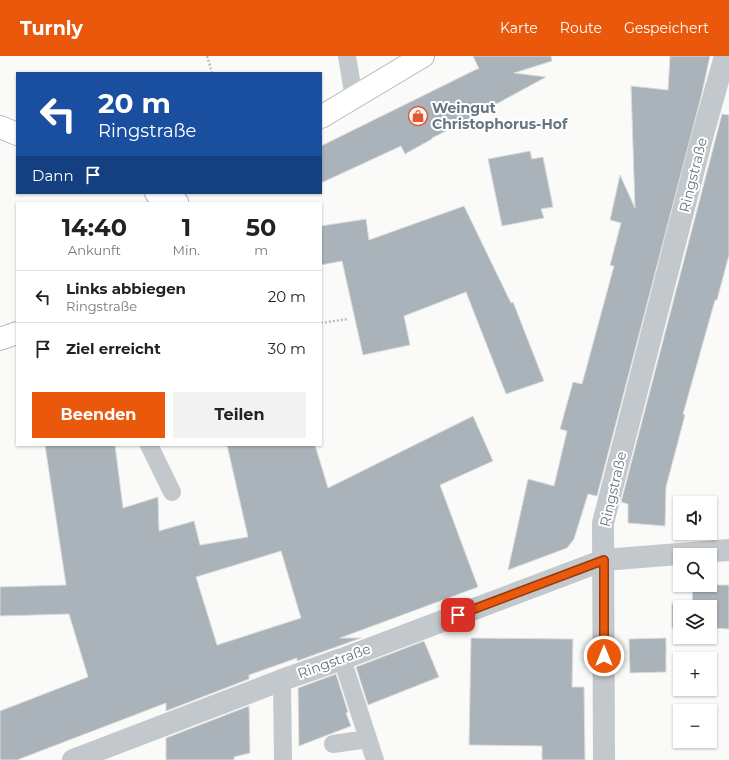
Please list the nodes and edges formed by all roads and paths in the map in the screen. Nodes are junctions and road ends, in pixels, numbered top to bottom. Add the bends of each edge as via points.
1 (207, 56) edge
2 (347, 56) edge
3 (423, 56) edge
4 (725, 56) edge
5 (212, 72) edge
6 (354, 98) junction
7 (322, 116) edge
8 (0, 127) edge
9 (16, 134) edge
10 (160, 194) edge
11 (181, 199) edge
12 (348, 319) dead end
13 (322, 323) edge
14 (16, 333) edge
15 (0, 339) edge
16 (149, 446) edge
17 (172, 492) dead end
18 (729, 550) edge
19 (604, 560) junction
20 (342, 659) junction
21 (282, 680) junction
22 (368, 739) junction
23 (333, 744) dead end
24 (73, 760) edge
25 (283, 760) edge
26 (374, 760) edge
27 (604, 760) edge

1 - 5 path
2 - 6 lane
3 - 6 street
4 - 19 street, Ringstraße via 603,523
6 - 7 street
8 - 9 street
10 - 11 street
12 - 13 path
14 - 15 street
16 - 17 lane
18 - 19 street
19 - 20 street, Ringstraße
19 - 27 street
20 - 21 street, Ringstraße
20 - 22 lane
21 - 24 street, Ringstraße
21 - 25 lane
22 - 23 lane
22 - 26 lane

